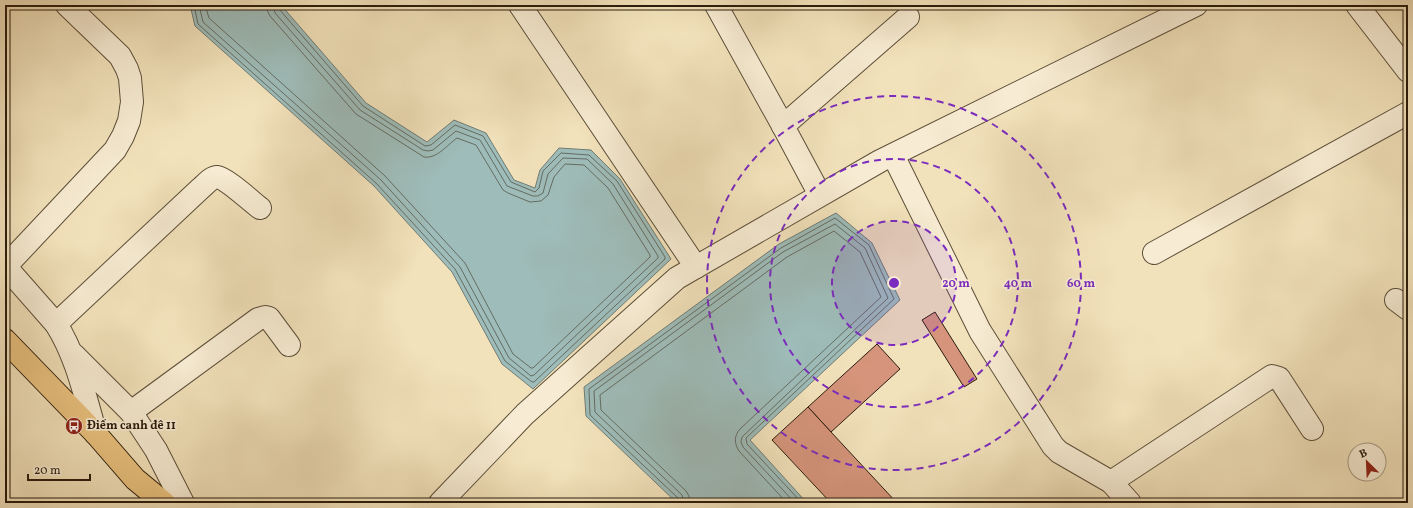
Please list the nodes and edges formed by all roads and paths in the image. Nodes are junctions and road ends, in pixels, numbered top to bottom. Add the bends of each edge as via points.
1 (67, 5) edge
2 (520, 5) edge
3 (716, 5) edge
4 (1196, 5) edge
5 (1357, 5) edge
6 (908, 17) dead end
7 (1408, 71) edge
8 (1408, 113) edge
9 (783, 126) junction
10 (893, 155) junction
11 (820, 195) junction
12 (260, 208) dead end
13 (1154, 253) dead end
14 (5, 267) edge
15 (696, 267) junction
16 (56, 324) junction
17 (5, 340) edge
18 (289, 345) dead end
19 (72, 353) junction
20 (131, 412) junction
21 (1312, 429) dead end
22 (96, 434) junction
23 (135, 478) junction
24 (1111, 482) junction
25 (153, 503) edge
26 (164, 503) edge
27 (183, 503) edge
28 (440, 503) edge
29 (1130, 503) edge

1 - 14 street via 120,56 128,69 132,102 129,121 115,150
2 - 15 street
3 - 9 street
4 - 10 street
5 - 7 street
6 - 9 street
8 - 13 street
9 - 11 street
10 - 11 street
10 - 24 street via 980,331 1053,446
11 - 15 street
12 - 16 street via 226,181 214,178
14 - 16 street
15 - 28 street via 677,278 525,414
16 - 19 street
17 - 22 main road
18 - 20 street via 269,318 258,319
19 - 20 street
19 - 22 street
20 - 27 street via 156,450
21 - 24 street via 1279,378 1272,376
22 - 23 main road
23 - 25 street
23 - 26 main road
24 - 29 street

